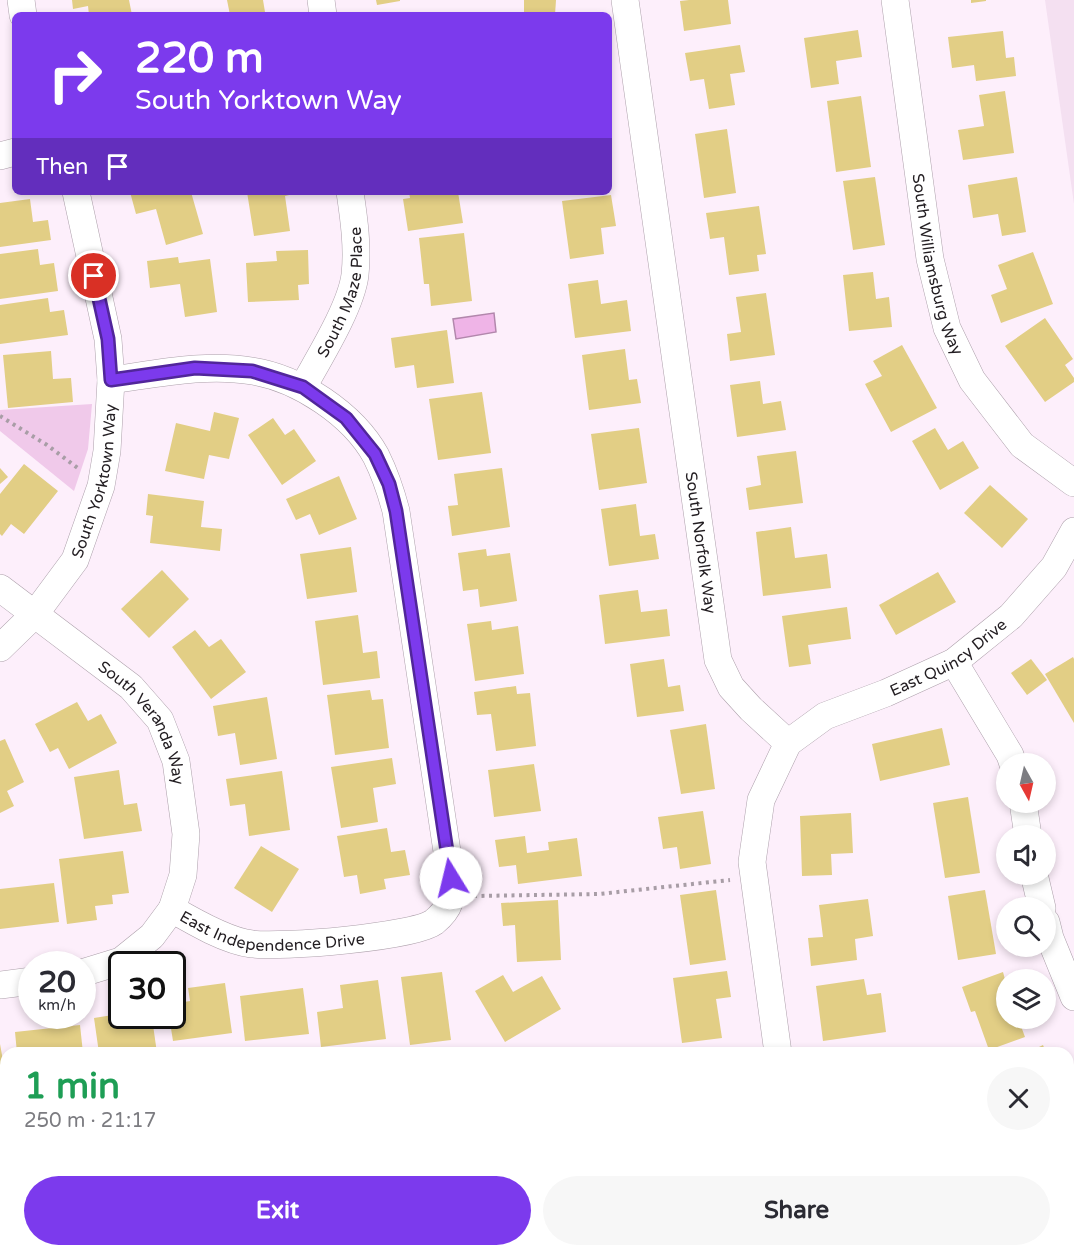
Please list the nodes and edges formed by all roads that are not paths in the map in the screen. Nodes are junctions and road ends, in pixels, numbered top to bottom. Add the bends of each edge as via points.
1 (625, 0) edge
2 (894, 0) edge
3 (77, 195) edge
4 (350, 195) edge
5 (111, 380) junction
6 (303, 387) junction
7 (1074, 483) edge
8 (1074, 531) edge
9 (0, 588) edge
10 (35, 614) junction
11 (0, 648) edge
12 (954, 662) junction
13 (788, 743) junction
14 (1009, 753) edge
15 (172, 909) junction
16 (1056, 953) edge
17 (96, 969) edge
18 (18, 983) edge
19 (0, 985) edge
20 (1074, 997) edge
21 (777, 1047) edge

1 - 13 street, South Norfolk Way via 718,660 731,687
2 - 7 street, South Williamsburg Way via 930,259 947,328 972,380 1022,445
3 - 5 street, South Yorktown Way via 108,339
4 - 6 street, South Maze Place via 356,236 355,276 343,311
5 - 6 street via 195,368 252,371
5 - 10 street, South Yorktown Way via 107,451 100,486 75,560
6 - 15 street, East Independence Drive via 346,418 375,454 389,484 451,878 449,903 432,924 414,931 298,945 250,944 202,927
8 - 12 street, East Quincy Drive via 1054,567 1011,616
9 - 10 street, South Veranda Way
10 - 11 street, South Yorktown Way
10 - 15 street, South Veranda Way via 131,687 160,720 176,761 186,834 183,875
12 - 13 street, East Quincy Drive via 825,716
12 - 14 street
13 - 21 street via 761,800 752,861
15 - 17 street, East Independence Drive via 152,936 121,961
16 - 20 street
18 - 19 street

